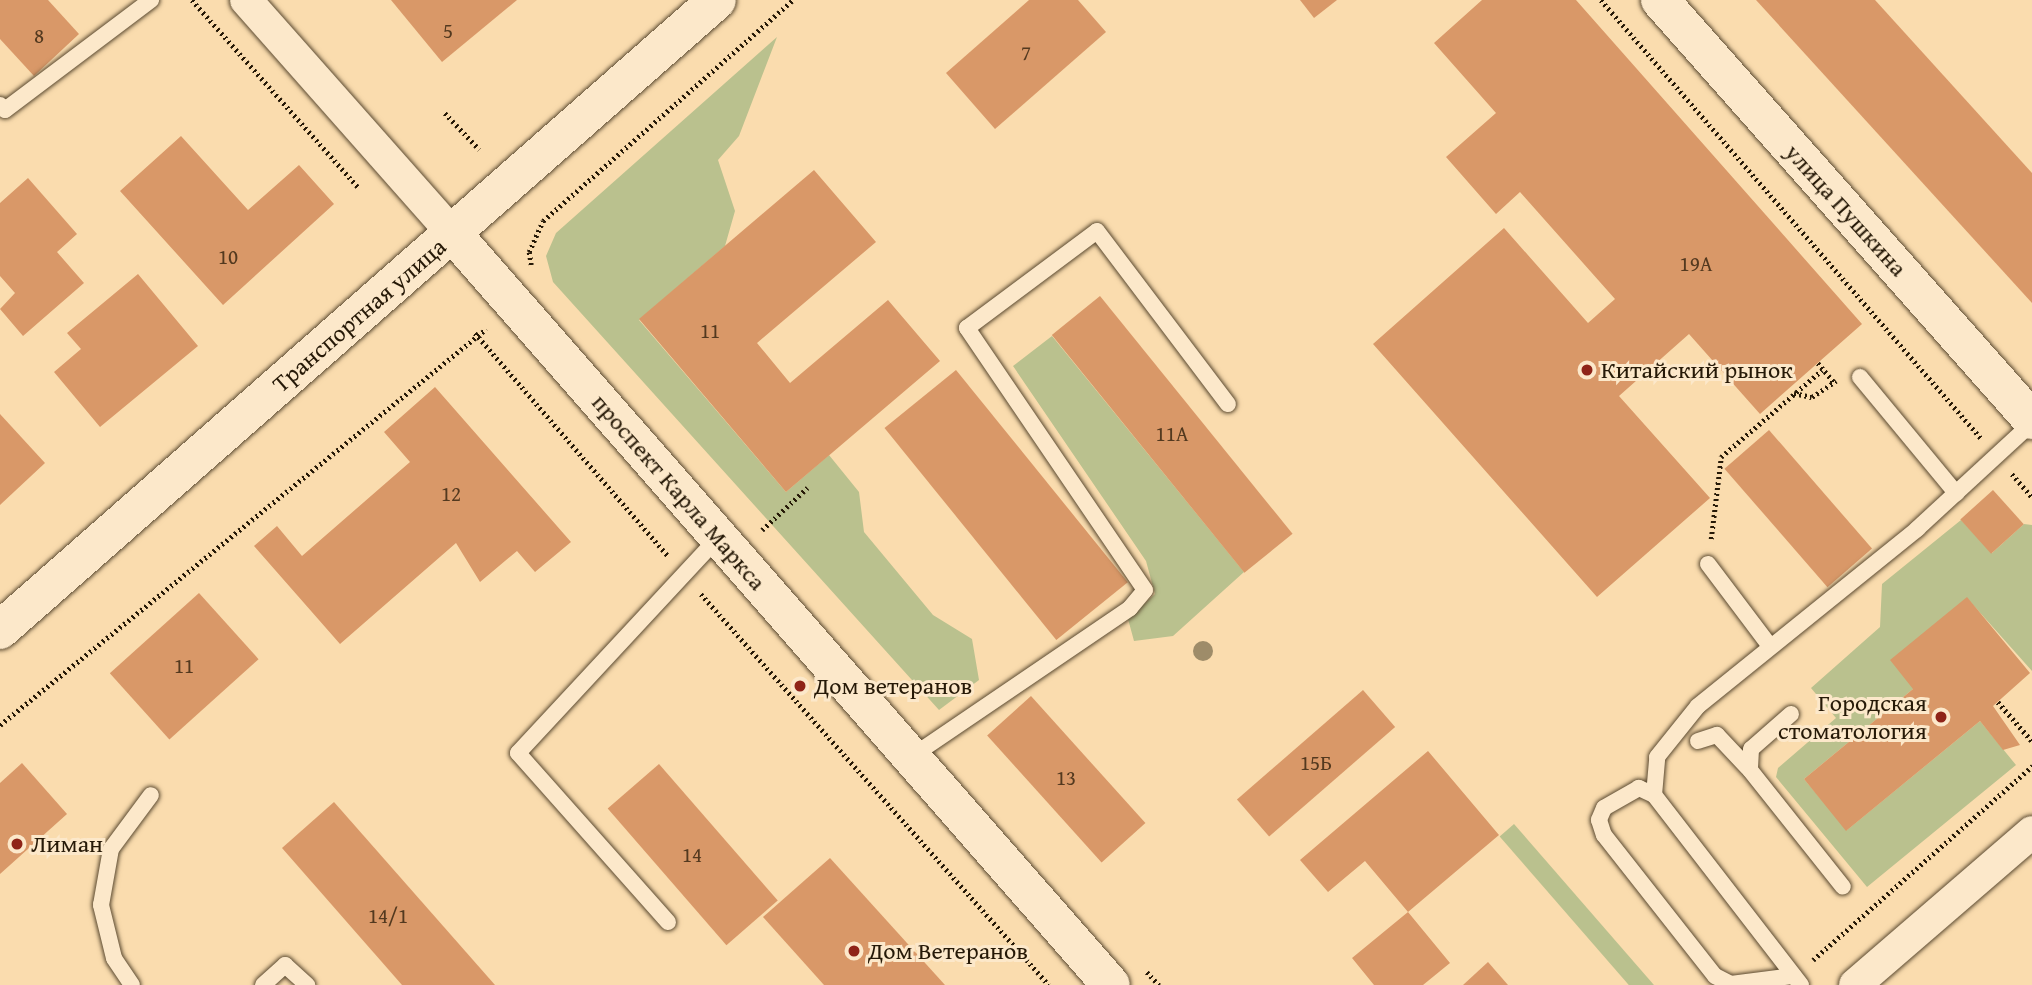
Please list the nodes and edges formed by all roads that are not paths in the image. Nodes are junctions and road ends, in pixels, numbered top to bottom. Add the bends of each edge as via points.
1 (151, 0) edge
2 (246, 0) edge
3 (718, 0) edge
4 (1660, 0) edge
5 (0, 105) edge
6 (453, 234) junction
7 (1860, 377) road end
8 (1228, 404) dead end
9 (2032, 421) edge
10 (1956, 493) junction
11 (719, 537) junction
12 (1708, 564) road end
13 (0, 630) edge
14 (1769, 645) junction
15 (1791, 714) dead end
16 (1698, 741) dead end
17 (911, 757) junction
18 (1750, 770) junction
19 (151, 795) dead end
20 (1654, 795) junction
21 (2032, 832) edge
22 (1843, 887) dead end
23 (668, 922) dead end
24 (1797, 981) edge
25 (132, 985) edge
26 (263, 985) edge
27 (307, 985) edge
28 (1111, 985) edge
29 (1855, 985) edge

1 - 5 lane via 5,110
2 - 6 street, проспект Карла Маркса
3 - 6 street, Транспортная улица
4 - 9 street, улица Пушкина
6 - 11 street, проспект Карла Маркса
6 - 13 street, Транспортная улица
7 - 10 lane
8 - 17 lane via 1097,231 967,328 1145,590 1130,608
9 - 10 lane
10 - 14 lane
11 - 17 street, проспект Карла Маркса
11 - 23 lane via 518,753
12 - 14 lane
14 - 20 lane via 1666,740 1652,777
15 - 18 lane via 1751,749
16 - 18 lane via 1717,735 1729,741
17 - 28 street, проспект Карла Маркса
18 - 22 lane
19 - 25 lane via 111,849 101,905 114,958
20 - 24 lane
20 - 24 lane via 1639,788 1604,808 1599,820 1604,835 1715,976 1731,984
21 - 29 street
26 - 27 lane via 285,965

